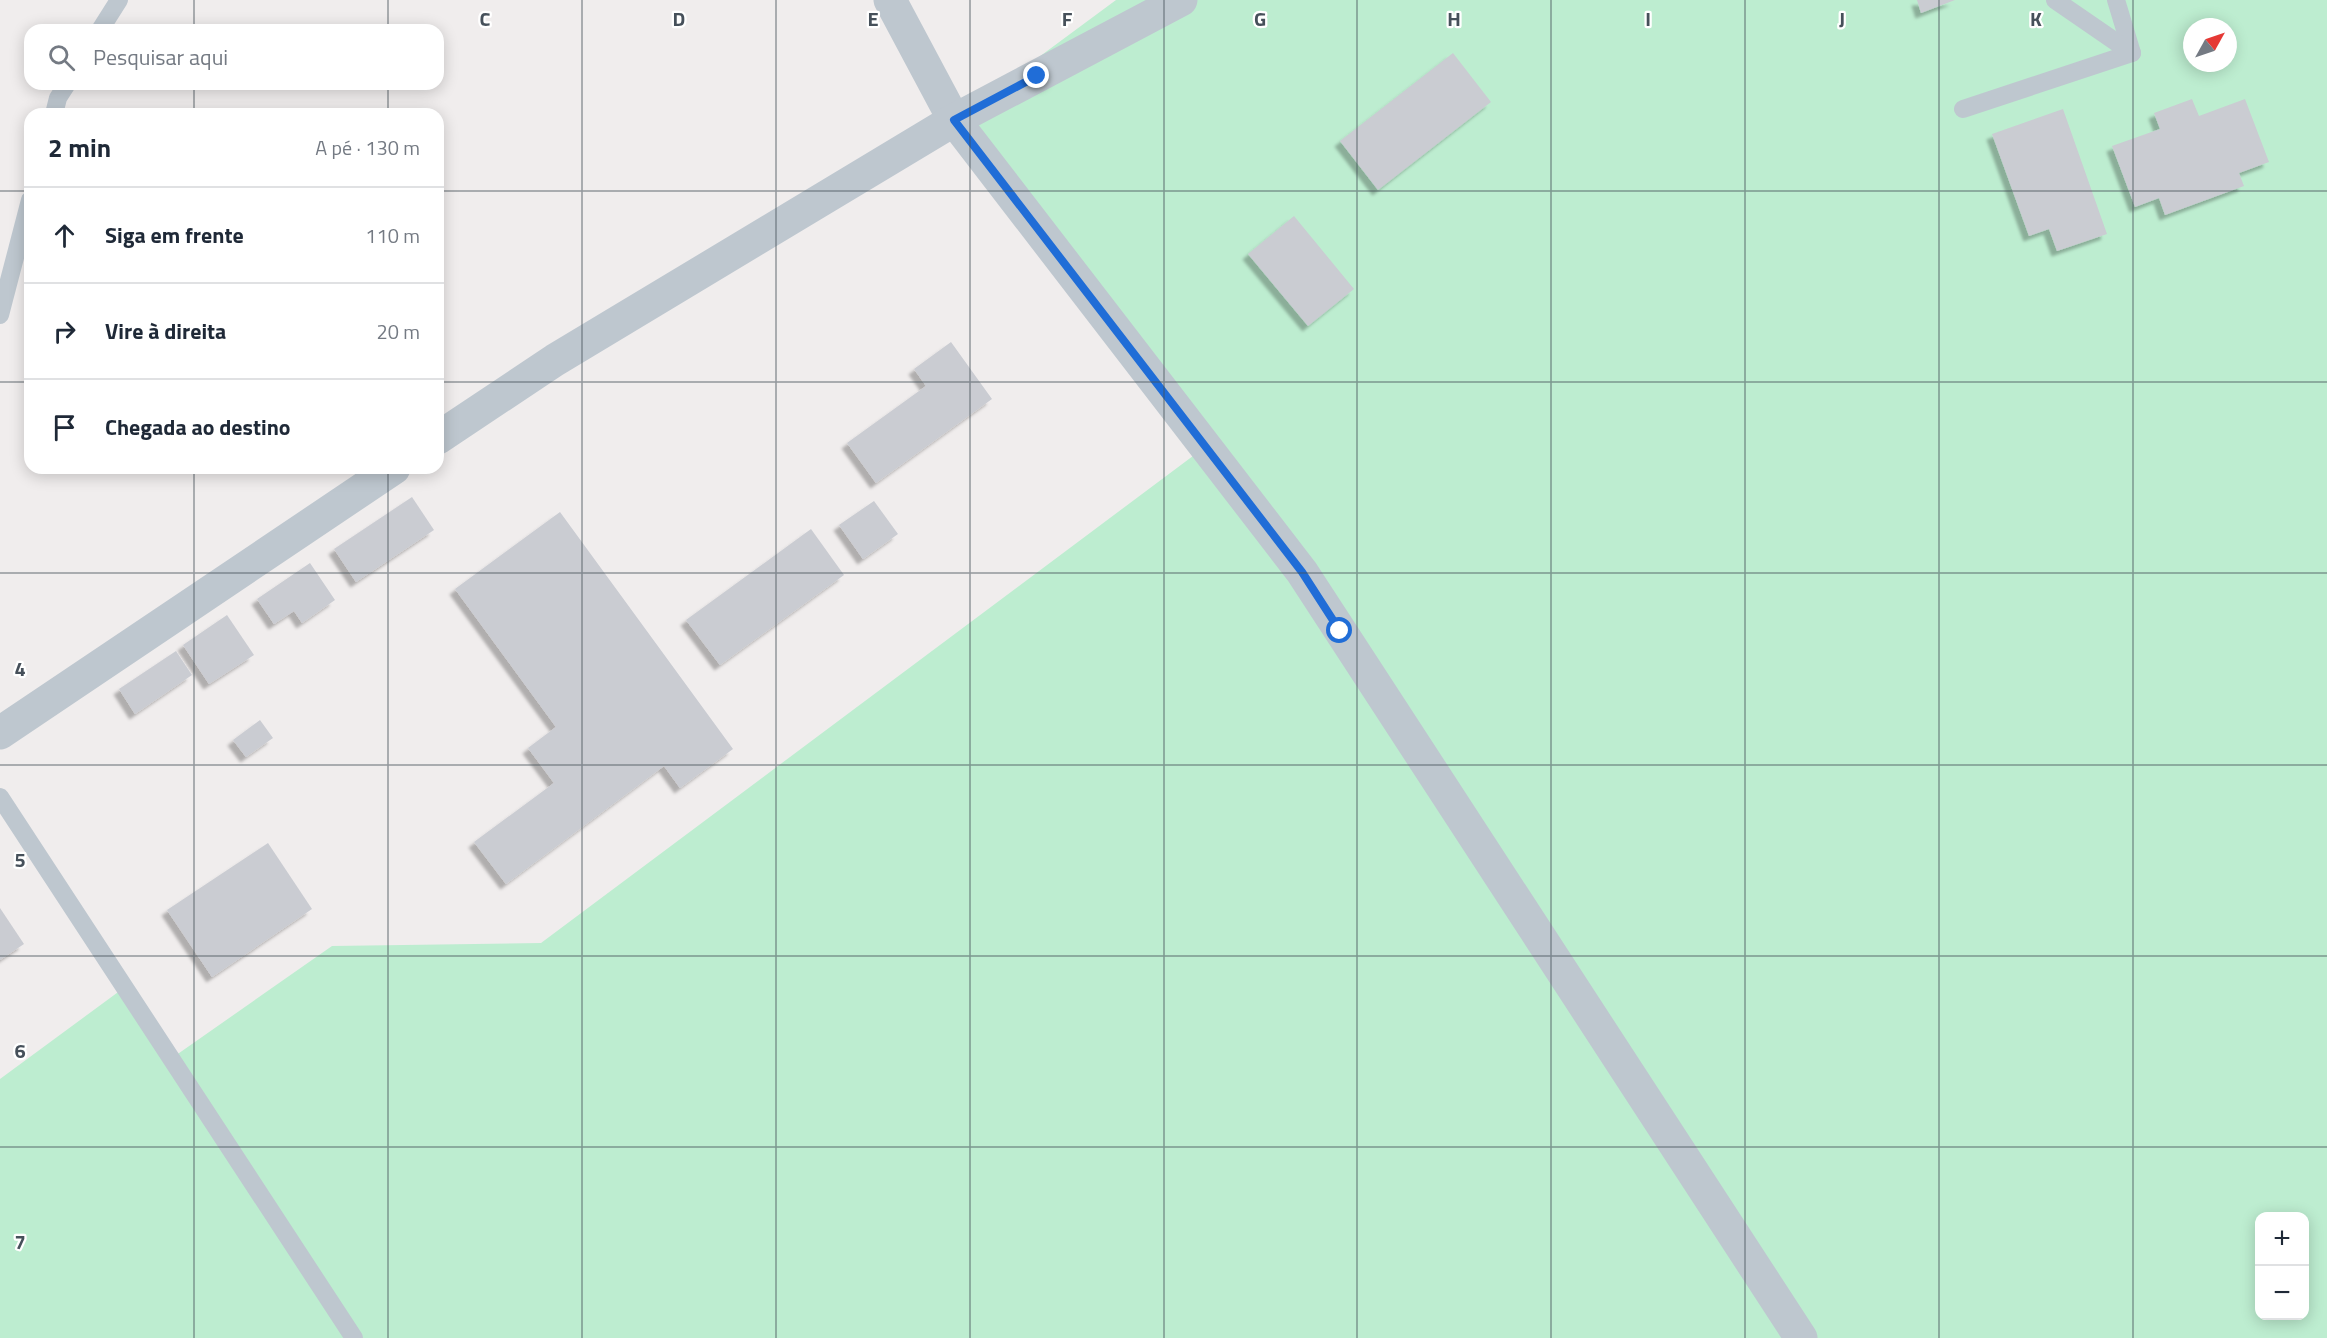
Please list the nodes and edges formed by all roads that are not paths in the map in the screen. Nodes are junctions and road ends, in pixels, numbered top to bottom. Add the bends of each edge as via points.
1 (119, 0) edge
2 (890, 0) edge
3 (1181, 0) edge
4 (2055, 0) edge
5 (2116, 0) edge
6 (104, 24) edge
7 (2132, 52) junction
8 (63, 90) edge
9 (56, 108) edge
10 (1963, 109) dead end
11 (954, 120) junction
12 (24, 223) edge
13 (0, 315) edge
14 (444, 434) edge
15 (385, 474) edge
16 (0, 733) edge
17 (0, 797) edge
18 (354, 1338) edge
19 (1801, 1338) edge

1 - 6 lane
2 - 11 street
3 - 11 street
4 - 7 lane
5 - 7 lane
7 - 10 lane
8 - 9 lane
11 - 14 street via 555,360
11 - 19 street via 1302,572
12 - 13 lane
15 - 16 street
17 - 18 lane

